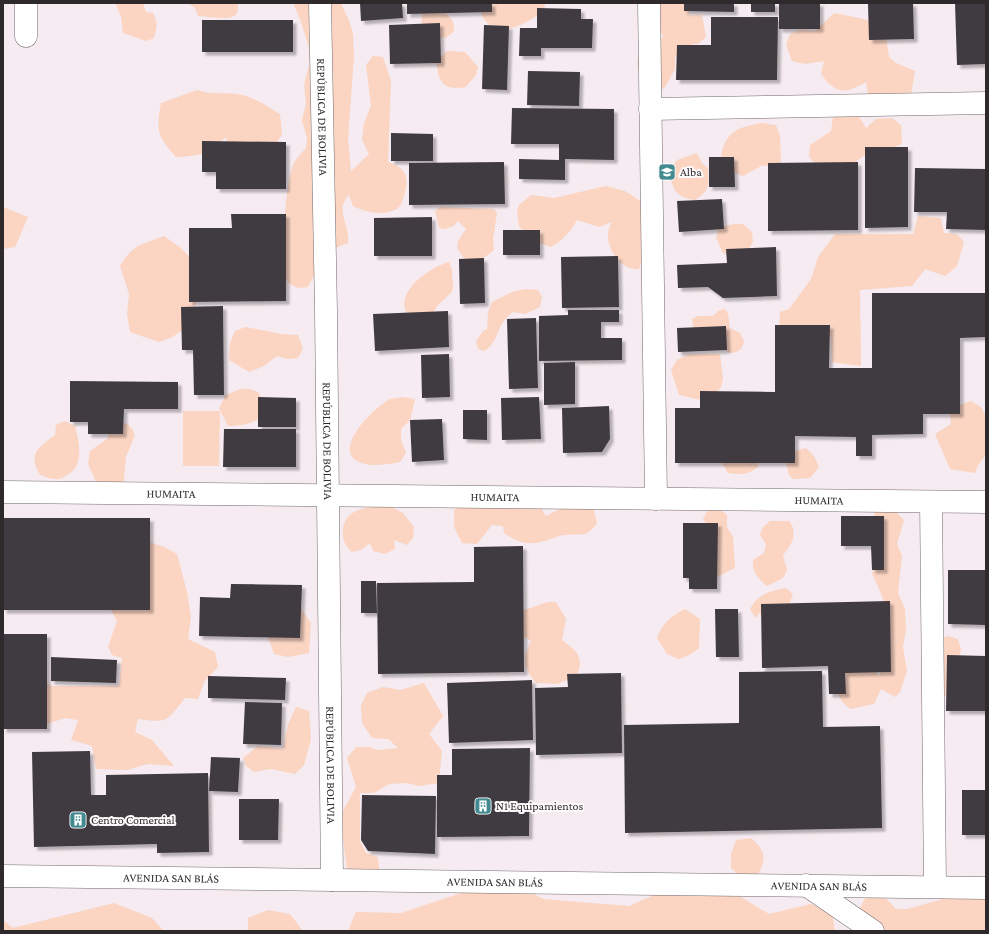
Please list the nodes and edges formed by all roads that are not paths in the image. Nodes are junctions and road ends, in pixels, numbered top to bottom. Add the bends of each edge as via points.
1 (26, 3) edge
2 (320, 3) edge
3 (649, 3) edge
4 (26, 36) dead end
5 (986, 103) edge
6 (650, 109) junction
7 (3, 492) edge
8 (326, 496) junction
9 (656, 499) junction
10 (931, 502) junction
11 (986, 502) edge
12 (3, 876) edge
13 (332, 880) junction
14 (806, 886) junction
15 (935, 887) junction
16 (986, 888) edge
17 (874, 931) edge

1 - 4 main road
2 - 8 main road, REPÚBLICA DE BOLIVIA via 326,319
3 - 6 main road
5 - 6 main road
6 - 9 main road
7 - 8 main road, HUMAITA
8 - 9 main road, HUMAITA
8 - 13 main road, REPÚBLICA DE BOLIVIA
9 - 10 main road, HUMAITA
10 - 11 main road, HUMAITA
10 - 15 main road
12 - 13 main road, AVENIDA SAN BLÁS
13 - 14 main road, AVENIDA SAN BLÁS
14 - 15 main road, AVENIDA SAN BLÁS
14 - 17 main road
15 - 16 main road, AVENIDA SAN BLÁS

